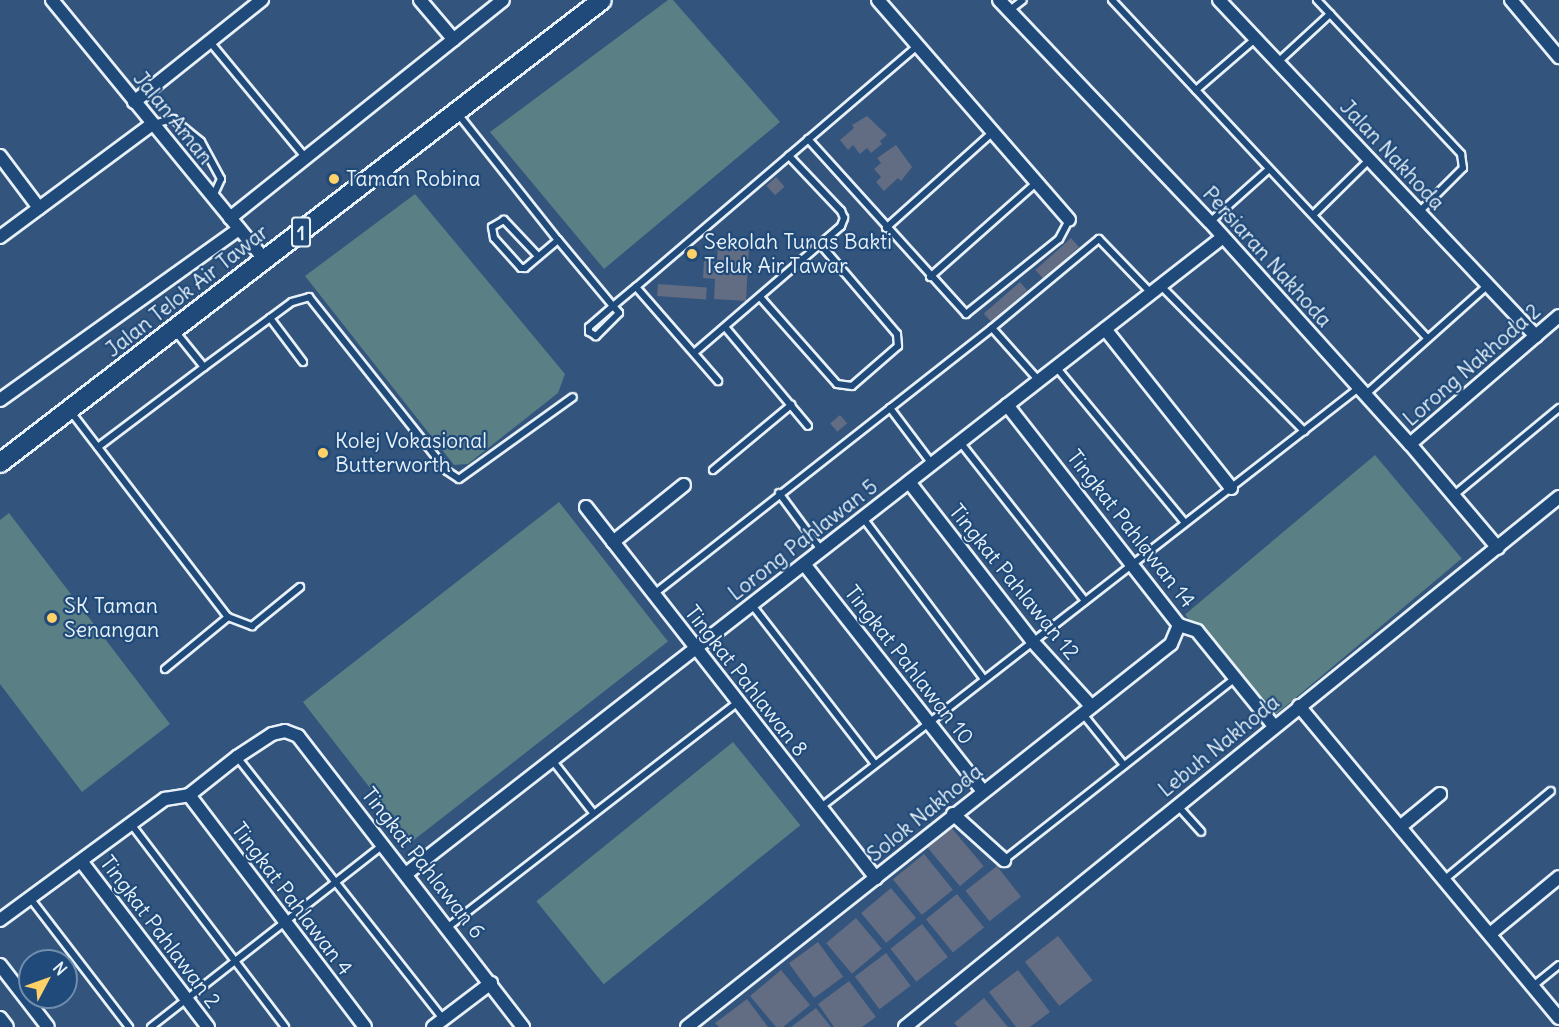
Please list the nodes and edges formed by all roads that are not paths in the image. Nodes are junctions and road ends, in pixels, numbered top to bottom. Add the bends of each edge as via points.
1 (52, 0) edge
2 (262, 0) edge
3 (420, 0) edge
4 (503, 0) edge
5 (602, 0) edge
6 (878, 0) edge
7 (999, 0) edge
8 (1023, 0) edge
9 (1112, 0) edge
10 (1219, 0) edge
11 (1317, 0) edge
12 (1511, 0) edge
13 (248, 4) edge
14 (1010, 10) junction
15 (1330, 14) junction
16 (1256, 39) junction
17 (454, 40) junction
18 (210, 42) junction
19 (918, 44) junction
20 (1559, 57) edge
21 (1278, 62) junction
22 (1196, 90) junction
23 (134, 102) junction
24 (456, 111) junction
25 (152, 124) junction
26 (994, 131) junction
27 (808, 139) junction
28 (0, 156) edge
29 (789, 156) junction
30 (305, 157) junction
31 (1370, 159) junction
32 (1269, 168) junction
33 (1038, 181) junction
34 (212, 198) junction
35 (39, 208) junction
36 (1419, 212) junction
37 (1313, 215) junction
38 (230, 218) junction
39 (1069, 220) joint
40 (1210, 222) junction
41 (886, 228) junction
42 (239, 230) junction
43 (0, 237) edge
44 (1223, 237) junction
45 (558, 240) junction
46 (820, 244) junction
47 (538, 256) junction
48 (264, 260) junction
49 (930, 277) junction
50 (1488, 285) junction
51 (636, 287) junction
52 (1156, 289) junction
53 (760, 297) junction
54 (613, 306) junction
55 (1559, 316) edge
56 (270, 318) junction
57 (725, 327) junction
58 (992, 328) junction
59 (1106, 328) junction
60 (174, 330) junction
61 (1536, 336) junction
62 (1427, 338) junction
63 (694, 353) junction
64 (303, 362) dead end
65 (204, 367) junction
66 (1056, 367) junction
67 (718, 381) dead end
68 (1039, 381) junction
69 (1363, 391) junction
70 (573, 397) dead end
71 (0, 400) edge
72 (791, 405) junction
73 (1007, 405) junction
74 (890, 408) junction
75 (1559, 408) edge
76 (69, 409) junction
77 (808, 426) dead end
78 (1304, 431) junction
79 (960, 442) junction
80 (1410, 444) junction
81 (98, 447) junction
82 (0, 463) edge
83 (932, 464) junction
84 (713, 470) dead end
85 (909, 482) junction
86 (684, 485) dead end
87 (1231, 488) junction
88 (779, 493) junction
89 (1453, 497) junction
90 (1559, 497) edge
91 (586, 507) dead end
92 (863, 518) junction
93 (1185, 523) junction
94 (612, 542) junction
95 (1498, 548) junction
96 (821, 550) junction
97 (1134, 563) junction
98 (804, 564) junction
99 (300, 587) dead end
100 (654, 594) junction
101 (1084, 602) junction
102 (752, 605) junction
103 (228, 617) junction
104 (1179, 625) junction
105 (1033, 642) junction
106 (696, 649) junction
107 (165, 669) dead end
108 (1235, 678) junction
109 (984, 679) junction
110 (738, 702) junction
111 (1299, 706) junction
112 (1086, 709) junction
113 (929, 723) junction
114 (1274, 726) junction
115 (237, 757) junction
116 (552, 760) junction
117 (875, 764) junction
118 (1124, 765) junction
119 (982, 790) junction
120 (1551, 791) dead end
121 (1440, 794) dead end
122 (189, 795) junction
123 (1176, 805) junction
124 (820, 807) junction
125 (594, 813) junction
126 (953, 814) junction
127 (131, 824) junction
128 (1400, 827) junction
129 (1201, 832) dead end
130 (383, 845) junction
131 (1004, 860) joint
132 (81, 861) junction
133 (406, 874) junction
134 (1559, 877) edge
135 (876, 878) junction
136 (1444, 880) junction
137 (335, 883) junction
138 (30, 898) junction
139 (0, 920) edge
140 (285, 922) junction
141 (448, 927) junction
142 (1490, 934) junction
143 (235, 961) junction
144 (0, 965) edge
145 (1559, 965) edge
146 (491, 982) junction
147 (1533, 986) junction
148 (186, 999) junction
149 (1559, 1017) edge
150 (0, 1018) edge
151 (438, 1023) edge
152 (7, 1027) edge
153 (48, 1027) edge
154 (129, 1027) edge
155 (151, 1027) edge
156 (208, 1027) edge
157 (285, 1027) edge
158 (365, 1027) edge
159 (523, 1027) edge
160 (687, 1027) edge
161 (905, 1027) edge

1 - 23 street, Jalan Aman
2 - 13 street
3 - 17 street
4 - 17 street, Jalan Telok Air Tawar
5 - 24 main road, Jalan Telok Air Tawar / 1
6 - 19 street
7 - 14 street, Persiaran Nakhoda
8 - 14 lane
9 - 22 lane
10 - 16 street, Jalan Nakhoda
11 - 15 lane
12 - 20 street
13 - 18 street
14 - 40 street, Persiaran Nakhoda
15 - 21 lane
15 - 36 lane via 1461,154 1463,168
16 - 21 street, Jalan Nakhoda
16 - 22 lane
17 - 30 street, Jalan Telok Air Tawar
18 - 23 street
18 - 30 lane
19 - 26 street
19 - 27 lane
21 - 31 street, Jalan Nakhoda
22 - 32 lane
23 - 25 street, Jalan Aman
24 - 45 lane
24 - 48 main road, Jalan Telok Air Tawar / 1
25 - 34 street, Jalan Aman
25 - 34 lane via 173,119 201,142 221,179
25 - 35 street
26 - 33 street
26 - 41 lane
27 - 29 lane
27 - 41 lane
28 - 35 street
29 - 46 lane via 844,218
29 - 51 lane
30 - 38 street, Jalan Telok Air Tawar
31 - 36 street, Jalan Nakhoda
31 - 37 lane
32 - 37 lane
32 - 40 lane
33 - 39 street
33 - 49 lane
34 - 38 street, Jalan Aman
35 - 43 street
36 - 50 street, Jalan Nakhoda
37 - 62 lane
38 - 42 street, Jalan Aman
39 - 49 lane via 1059,239 973,312 966,314
40 - 44 street, Persiaran Nakhoda
41 - 49 lane
42 - 48 street, Jalan Aman
42 - 71 street, Jalan Telok Air Tawar
44 - 52 street, Lorong Pahlawan 5
44 - 69 street, Persiaran Nakhoda
45 - 47 lane
45 - 54 lane
46 - 53 lane
46 - 53 lane via 897,334 898,346 852,386 837,384
47 - 47 lane via 504,220 492,226 494,238 521,268
48 - 60 main road, Jalan Telok Air Tawar / 1
50 - 61 street, Jalan Nakhoda
50 - 62 lane
51 - 54 lane
51 - 63 lane
52 - 58 lane via 1099,239
52 - 59 street, Lorong Pahlawan 5
52 - 78 lane
53 - 57 lane
54 - 54 lane via 618,317 596,336 591,335 589,327
55 - 61 street, Lorong Nakhoda 2
56 - 64 lane
56 - 65 lane
56 - 70 lane via 301,297 309,297 447,471 459,479
57 - 63 lane
57 - 72 lane
58 - 68 lane
58 - 74 lane
59 - 66 street, Lorong Pahlawan 5
59 - 87 street
60 - 65 lane
60 - 76 main road, Jalan Telok Air Tawar / 1
61 - 80 street, Lorong Nakhoda 2
62 - 69 lane
63 - 67 lane
65 - 81 lane
66 - 68 street, Lorong Pahlawan 5
66 - 93 lane
68 - 73 street, Lorong Pahlawan 5
69 - 78 lane
69 - 80 street, Persiaran Nakhoda
72 - 77 lane
72 - 84 lane
73 - 79 street, Lorong Pahlawan 5
73 - 97 street, Tingkat Pahlawan 14
74 - 83 lane
74 - 88 lane
75 - 89 lane
76 - 81 lane
76 - 82 main road, Jalan Telok Air Tawar / 1
78 - 87 lane
79 - 83 street, Lorong Pahlawan 5
79 - 101 lane
80 - 89 street, Persiaran Nakhoda
81 - 103 lane
83 - 85 street, Lorong Pahlawan 5
85 - 92 street, Lorong Pahlawan 5
85 - 105 street, Tingkat Pahlawan 12
86 - 94 street
87 - 93 lane
88 - 96 lane
88 - 100 lane
89 - 95 street, Persiaran Nakhoda
90 - 95 street, Lebuh Nakhoda
91 - 94 street, Tingkat Pahlawan 8
92 - 96 street, Lorong Pahlawan 5
92 - 109 lane
93 - 97 lane
94 - 100 street, Tingkat Pahlawan 8
95 - 111 street, Lebuh Nakhoda
96 - 98 street, Lorong Pahlawan 5
97 - 101 lane
97 - 104 street, Tingkat Pahlawan 14
98 - 102 street, Lorong Pahlawan 5
98 - 113 street, Tingkat Pahlawan 10
99 - 103 lane via 252,626
100 - 106 street, Tingkat Pahlawan 8
101 - 105 lane
102 - 106 street, Lorong Pahlawan 5
102 - 117 lane
103 - 107 lane
104 - 108 street, Tingkat Pahlawan 14 via 1197,631
104 - 112 street, Solok Nakhoda via 1172,644
105 - 109 lane
105 - 112 street, Tingkat Pahlawan 12
106 - 110 street, Tingkat Pahlawan 8
106 - 116 street, Lorong Pahlawan 5
108 - 114 street, Tingkat Pahlawan 14
108 - 118 lane
109 - 113 lane
110 - 124 street, Tingkat Pahlawan 8
110 - 125 lane
111 - 114 street, Lebuh Nakhoda
111 - 128 street
112 - 118 lane
112 - 119 street, Solok Nakhoda
113 - 117 lane
113 - 119 street, Tingkat Pahlawan 10
114 - 123 street, Lebuh Nakhoda
115 - 122 street
115 - 130 street, Tingkat Pahlawan 6 via 272,734 285,731 298,736
115 - 137 lane
116 - 125 lane
116 - 133 street, Lorong Pahlawan 5
117 - 124 lane
118 - 131 lane
119 - 126 street, Solok Nakhoda
120 - 136 lane
121 - 128 street
122 - 127 street via 165,799
122 - 140 street, Tingkat Pahlawan 4
123 - 129 lane
123 - 161 street, Lebuh Nakhoda
124 - 135 street, Tingkat Pahlawan 8
125 - 141 lane
126 - 131 street
126 - 135 street, Solok Nakhoda
127 - 132 street
127 - 143 lane
128 - 136 street
130 - 133 street, Tingkat Pahlawan 6
130 - 137 lane
132 - 138 street
132 - 148 street, Tingkat Pahlawan 2
133 - 141 street, Tingkat Pahlawan 6
134 - 142 street
135 - 160 street, Solok Nakhoda
136 - 142 street
137 - 140 lane
137 - 151 lane
138 - 139 street
138 - 154 lane
140 - 143 lane
140 - 158 street, Tingkat Pahlawan 4
141 - 146 street, Tingkat Pahlawan 6
142 - 147 street
143 - 148 lane
143 - 157 lane
144 - 153 street
145 - 147 lane
146 - 151 street
146 - 159 street, Tingkat Pahlawan 6
147 - 149 street
148 - 155 lane
148 - 156 street, Tingkat Pahlawan 2
150 - 152 street

